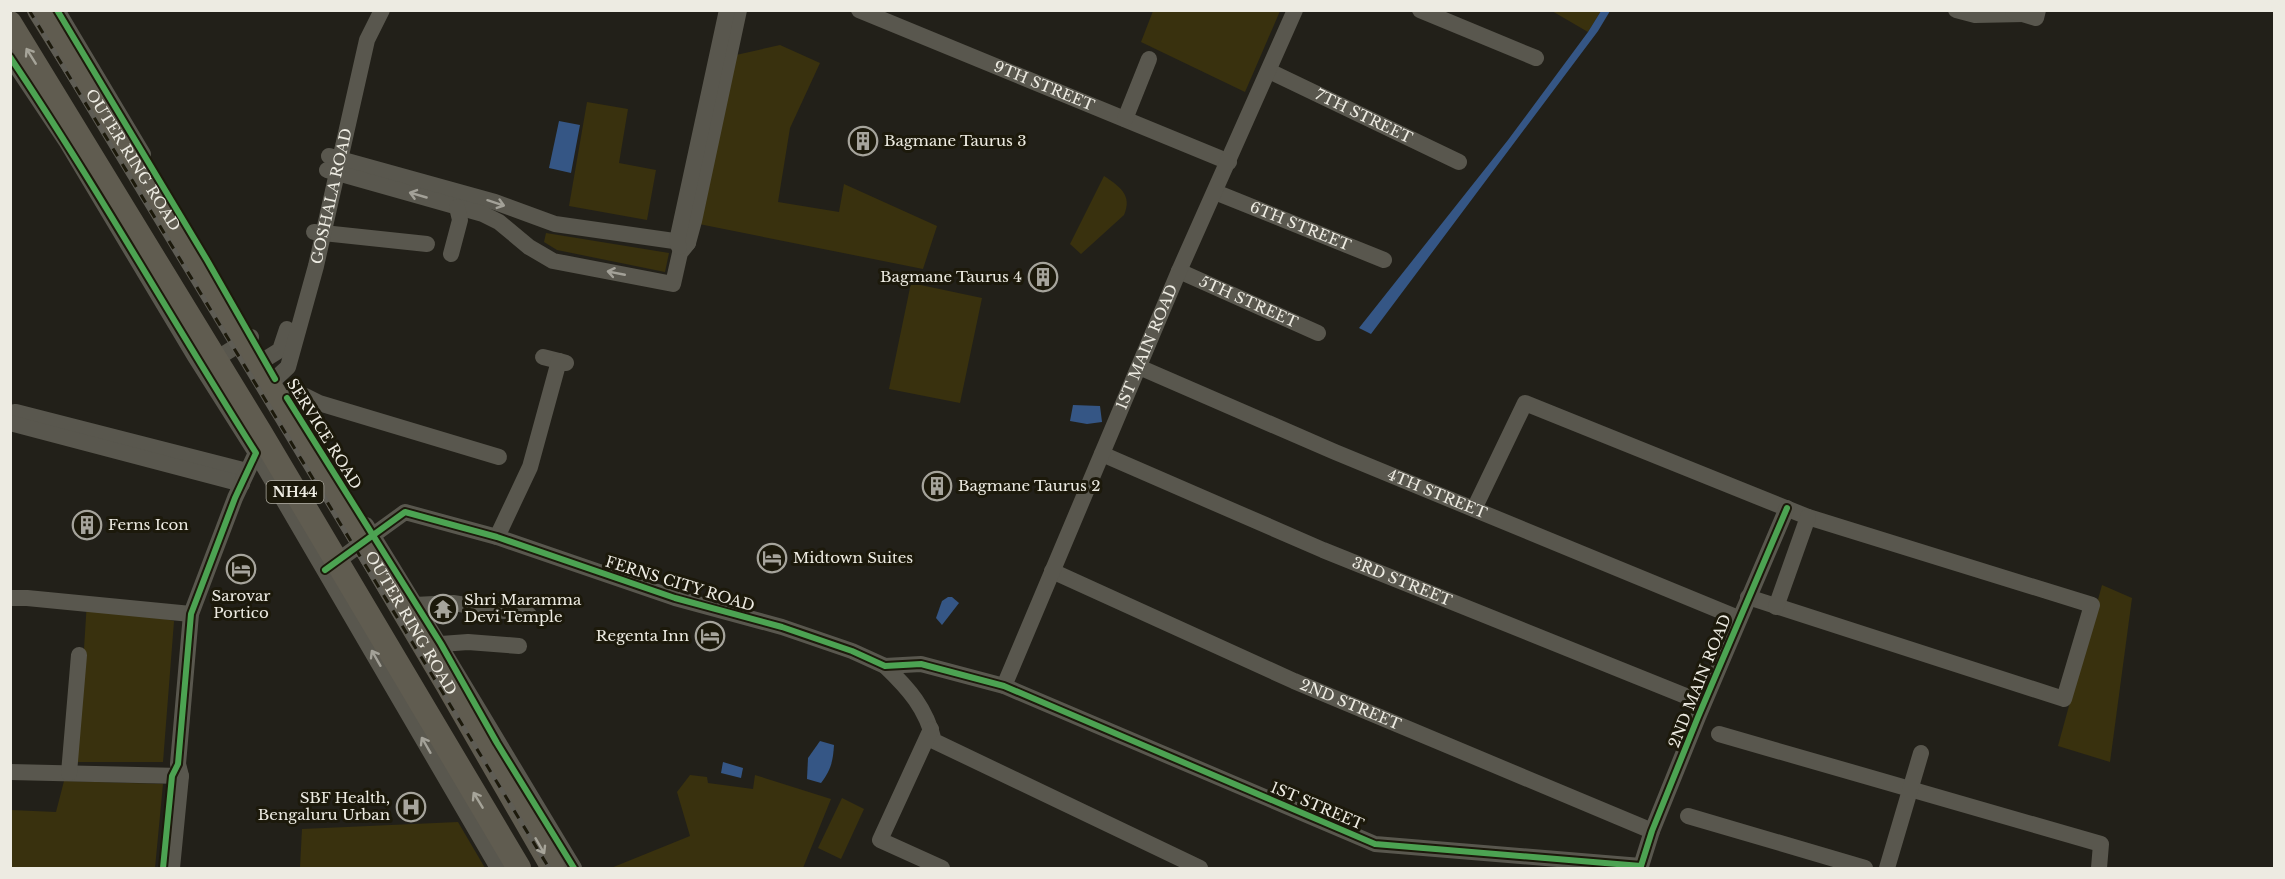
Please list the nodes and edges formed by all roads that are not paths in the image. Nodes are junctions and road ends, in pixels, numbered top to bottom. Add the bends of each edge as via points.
1 (39, 10) edge
2 (57, 10) edge
3 (371, 10) edge
4 (382, 10) edge
5 (727, 10) edge
6 (739, 10) edge
7 (859, 10) edge
8 (1295, 10) edge
9 (1420, 10) edge
10 (1956, 10) edge
11 (2024, 11) edge
12 (10, 23) edge
13 (10, 57) edge
14 (1536, 58) dead end
15 (1149, 59) dead end
16 (1269, 71) junction
17 (1125, 119) junction
18 (1228, 162) junction
19 (1459, 162) dead end
20 (333, 164) junction
21 (1215, 192) junction
22 (457, 207) junction
23 (318, 232) junction
24 (427, 244) dead end
25 (682, 246) junction
26 (451, 254) dead end
27 (1384, 260) dead end
28 (1179, 271) junction
29 (1318, 333) dead end
30 (251, 337) junction
31 (264, 360) junction
32 (556, 360) dead end
33 (1138, 367) junction
34 (202, 368) junction
35 (275, 379) junction
36 (287, 399) junction
37 (10, 413) edge
38 (10, 423) edge
39 (256, 453) junction
40 (1102, 454) junction
41 (499, 457) dead end
42 (244, 477) junction
43 (1787, 508) junction
44 (1474, 509) junction
45 (1808, 517) junction
46 (372, 535) junction
47 (497, 537) junction
48 (325, 570) junction
49 (1052, 571) junction
50 (1748, 597) junction
51 (10, 598) edge
52 (416, 605) junction
53 (1776, 607) junction
54 (191, 614) junction
55 (529, 615) dead end
56 (1738, 618) junction
57 (441, 644) junction
58 (519, 646) dead end
59 (79, 655) dead end
60 (885, 666) junction
61 (987, 681) joint
62 (1004, 686) junction
63 (1703, 703) junction
64 (931, 729) junction
65 (1719, 734) dead end
66 (1921, 753) dead end
67 (10, 772) edge
68 (177, 772) junction
69 (69, 773) junction
70 (1910, 790) junction
71 (1688, 816) dead end
72 (1652, 831) junction
73 (1641, 866) joint
74 (163, 868) edge
75 (172, 868) edge
76 (498, 868) edge
77 (519, 868) edge
78 (553, 868) edge
79 (574, 868) edge
80 (942, 868) edge
81 (1200, 868) edge
82 (1865, 868) edge
83 (1887, 868) edge
84 (2099, 868) edge

1 -> 78 highway, OUTER RING ROAD / NH44 via 199,266
2 - 30 street, SERVICE ROAD
3 - 20 street, GOSHALA ROAD via 358,37
4 - 20 street, GOSHALA ROAD via 367,40
5 - 25 street
6 - 25 street
7 - 17 street, 9TH STREET
8 - 16 street, 1ST MAIN ROAD
9 - 14 street
10 - 11 street via 1975,15
77 -> 12 highway, OUTER RING ROAD / NH44
13 - 34 street via 66,141
15 - 17 street
16 - 18 street, 1ST MAIN ROAD
16 - 19 street, 7TH STREET
17 - 18 street, 9TH STREET
18 - 21 street, 1ST MAIN ROAD
22 -> 20 street
20 - 23 street, GOSHALA ROAD
20 -> 25 street via 495,202 555,224
21 - 27 street, 6TH STREET
21 - 28 street, 1ST MAIN ROAD
25 -> 22 street via 673,284 552,261 499,222
22 - 26 street via 460,220
23 - 24 street
23 - 31 street, GOSHALA ROAD via 280,350
23 - 35 street, GOSHALA ROAD via 288,367
28 - 29 street, 5TH STREET
28 - 33 street, 1ST MAIN ROAD
30 - 31 street, SERVICE ROAD
30 - 34 street
31 - 35 street, SERVICE ROAD
32 - 47 street via 530,467
33 - 40 street, 1ST MAIN ROAD
33 - 44 street, 4TH STREET
34 - 39 street
35 - 36 street, SERVICE ROAD
36 - 41 street via 305,396
36 - 46 street, SERVICE ROAD
37 - 42 street
38 - 42 street
39 - 42 street
39 - 48 street
40 - 49 street, 1ST MAIN ROAD
40 - 63 street, 3RD STREET via 1323,550
42 - 54 street
43 - 44 street via 1525,403
43 - 45 street
43 - 50 street, 2ND MAIN ROAD
44 - 56 street, 4TH STREET
45 - 53 street
45 - 53 street via 2092,605 2064,699
46 - 47 street, FERNS CITY ROAD via 405,512
46 - 48 street
46 - 52 street, SERVICE ROAD
47 - 60 street, FERNS CITY ROAD via 675,598 783,627
76 -> 48 street
49 - 62 street, 1ST MAIN ROAD
49 - 72 street, 2ND STREET via 1294,681
50 - 53 street
50 - 56 street, 2ND MAIN ROAD
51 - 54 street
52 - 55 street via 453,603
52 - 57 street, SERVICE ROAD
54 - 68 street
56 - 63 street, 2ND MAIN ROAD
57 - 58 street
57 - 79 street, SERVICE ROAD
59 - 69 street
60 - 61 street, FERNS CITY ROAD via 921,664
60 - 64 street via 906,686
61 - 62 street, 1ST STREET
62 - 73 street, 1ST STREET via 1375,844
63 - 72 street, 2ND MAIN ROAD
64 - 80 street via 880,840
64 - 81 street via 934,741
65 - 70 street
66 - 70 street
67 - 69 street
68 - 69 street
68 - 74 street
68 - 75 street
70 - 83 street
70 - 84 street via 2101,844
71 - 82 street
72 - 73 street, 2ND MAIN ROAD

